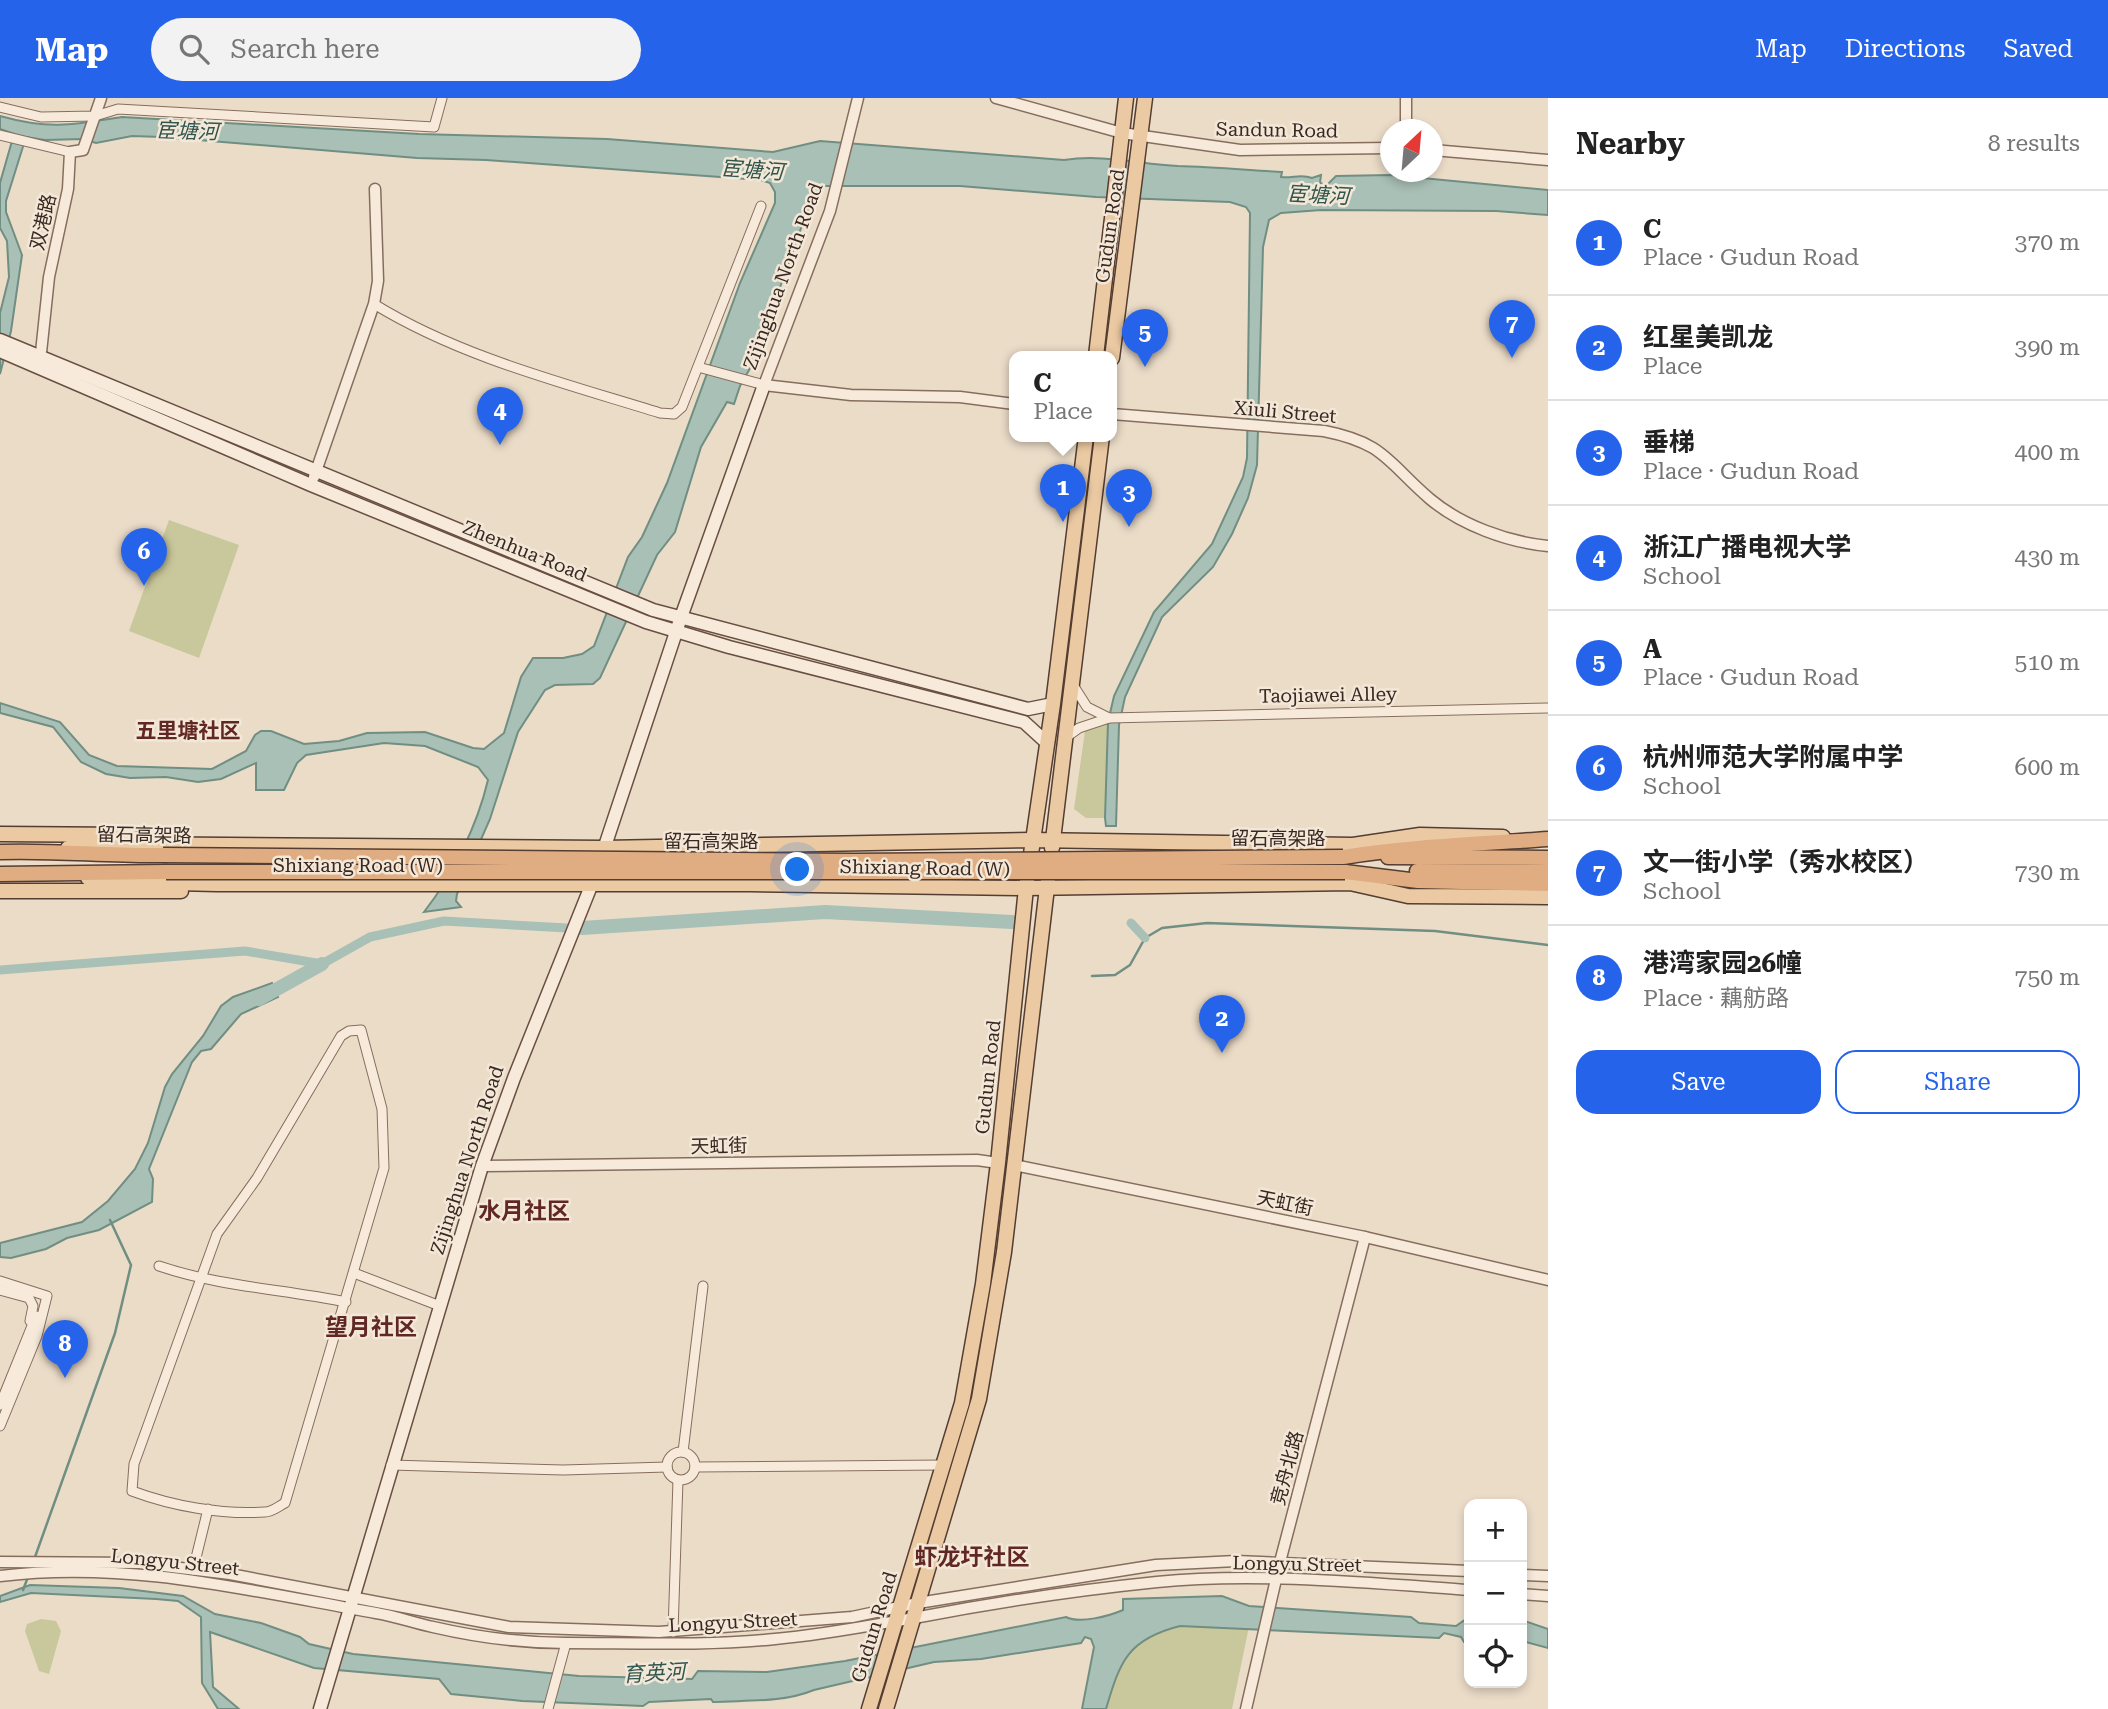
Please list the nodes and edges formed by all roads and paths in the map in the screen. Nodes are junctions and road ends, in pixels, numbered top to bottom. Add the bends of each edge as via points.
1 (101, 98) edge
2 (442, 98) edge
3 (858, 98) edge
4 (996, 98) edge
5 (1126, 98) edge
6 (1145, 98) edge
7 (1406, 98) edge
8 (0, 107) edge
9 (95, 116) junction
10 (1406, 119) edge
11 (1122, 133) junction
12 (0, 135) edge
13 (1141, 136) junction
14 (1380, 148) edge
15 (1443, 151) edge
16 (70, 152) junction
17 (1548, 160) edge
18 (375, 189) dead end
19 (761, 206) dead end
20 (374, 304) junction
21 (0, 340) edge
22 (8, 351) edge
23 (1097, 351) edge
24 (1113, 351) edge
25 (40, 362) junction
26 (698, 367) junction
27 (764, 385) junction
28 (1009, 403) edge
29 (1117, 414) edge
30 (1085, 442) edge
31 (1101, 442) edge
32 (313, 479) junction
33 (1548, 546) edge
34 (678, 626) junction
35 (1072, 681) junction
36 (1053, 704) junction
37 (1548, 708) edge
38 (1109, 718) junction
39 (1065, 738) junction
40 (1047, 743) junction
41 (0, 834) edge
42 (1548, 838) edge
43 (1032, 840) junction
44 (1052, 842) junction
45 (267, 844) junction
46 (604, 848) junction
47 (43, 850) junction
48 (0, 852) edge
49 (1548, 858) edge
50 (1346, 871) junction
51 (1548, 872) edge
52 (0, 874) edge
53 (59, 875) junction
54 (217, 884) junction
55 (1548, 884) edge
56 (592, 886) junction
57 (1047, 887) junction
58 (1026, 888) junction
59 (0, 891) edge
60 (1548, 897) edge
61 (998, 1163) junction
62 (1014, 1165) junction
63 (482, 1166) junction
64 (1365, 1237) junction
65 (159, 1266) dead end
66 (354, 1273) junction
67 (198, 1279) junction
68 (1548, 1280) edge
69 (0, 1281) edge
70 (703, 1286) dead end
71 (0, 1290) edge
72 (45, 1295) junction
73 (346, 1302) junction
74 (440, 1306) junction
75 (24, 1350) junction
76 (0, 1405) edge
77 (0, 1426) edge
78 (683, 1452) junction
79 (391, 1465) junction
80 (943, 1465) junction
81 (667, 1467) junction
82 (695, 1467) junction
83 (678, 1480) junction
84 (208, 1509) junction
85 (0, 1562) edge
86 (1280, 1562) junction
87 (53, 1566) junction
88 (193, 1570) junction
89 (1464, 1571) edge
90 (1527, 1575) edge
91 (0, 1576) edge
92 (1548, 1576) edge
93 (1277, 1581) junction
94 (1464, 1590) edge
95 (1527, 1594) edge
96 (352, 1596) junction
97 (1548, 1596) edge
98 (918, 1603) junction
99 (348, 1609) junction
100 (897, 1615) junction
101 (913, 1618) junction
102 (673, 1632) junction
103 (566, 1643) junction
104 (320, 1709) edge
105 (548, 1709) edge
106 (869, 1709) edge
107 (886, 1709) edge
108 (1246, 1709) edge

1 - 9 street
2 - 9 street via 434,127 118,110
3 - 27 street, Zijinghua North Road via 834,194
4 - 11 street, Sandun Road
5 - 11 main road, Gudun Road
6 - 13 main road, Gudun Road
7 - 10 street
8 - 9 street via 41,117
9 - 16 street via 83,150
11 - 13 street, Sandun Road
11 - 23 main road, Gudun Road
12 - 16 street
13 - 14 street, Sandun Road via 1240,150
13 - 24 main road, Gudun Road
15 - 17 street
16 - 25 street, 双港路
18 - 20 street via 378,281
19 - 26 street
20 - 26 street via 407,324 514,366 660,413 674,414 682,407
20 - 32 street
21 - 22 main road, Zhenhua Road
22 - 25 main road, Zhenhua Road
25 - 32 main road, Zhenhua Road
26 - 27 street
27 - 28 street
27 - 34 main road, Zijinghua North Road
29 - 33 street, Xiuli Street via 1353,437 1377,448 1431,500 1483,530
30 - 36 main road, Gudun Road
31 - 35 main road, Gudun Road
32 - 34 main road, Zhenhua Road
34 - 36 main road, Zhenhua Road via 1028,709
34 - 40 main road, Zhenhua Road via 1024,722
34 - 46 main road, Zijinghua North Road
35 - 38 street via 1082,702
35 - 39 main road, Gudun Road
36 - 40 main road, Gudun Road
37 - 38 street, Taojiawei Alley
38 - 39 street, Taojiawei Alley
39 - 44 main road, Gudun Road
40 - 43 main road, Gudun Road
41 - 45 main road, Shixiang Road (W) via 109,834
42 - 44 main road, Shixiang Road (W) via 1420,835 1353,845
42 - 50 highway via 1410,846
43 - 44 main road, Shixiang Road (W)
43 - 46 main road, Shixiang Road (W)
43 - 58 main road, Gudun Road
44 - 57 main road, Gudun Road
45 - 46 main road, Shixiang Road (W)
45 - 47 main road, Shixiang Road (W) via 114,844
46 - 56 main road, Zijinghua North Road
47 - 48 highway, 留石高架路
47 - 50 highway, 留石高架路, bridge
49 - 50 highway, 留石高架路
50 - 51 highway, 留石高架路
50 - 53 highway, 留石高架路, bridge
50 - 55 highway via 1418,881
50 - 57 main road, Shixiang Road (W)
50 - 60 main road, Shixiang Road (W) via 1408,896
52 - 53 highway, 留石高架路
53 - 54 main road, Shixiang Road (W) via 132,883
54 - 56 main road, Shixiang Road (W)
54 - 59 main road, Shixiang Road (W) via 164,893
56 - 58 main road, Shixiang Road (W)
56 - 63 main road, Zijinghua North Road
57 - 58 main road, Shixiang Road (W)
57 - 62 main road, Gudun Road
58 - 61 main road, Gudun Road
61 - 63 street, 天虹街
61 - 80 main road, Gudun Road via 962,1403
62 - 64 street, 天虹街
62 - 98 main road, Gudun Road via 979,1399
63 - 74 main road, Zijinghua North Road
64 - 68 street, 天虹街
64 - 86 street, 竞舟北路
65 - 67 street
66 - 67 street via 384,1168 382,1109 361,1030 341,1036 257,1178 217,1234
66 - 73 street
66 - 74 street
67 - 73 street
67 - 84 street via 134,1464 132,1491 158,1501
69 - 72 street
70 - 78 street
71 - 75 street via 29,1298 33,1306
72 - 75 street
72 - 77 street via 37,1336
73 - 84 street via 285,1503 268,1512
74 - 79 main road, Zijinghua North Road
75 - 76 street
78 - 81 street via 671,1456
78 - 82 street
79 - 81 street via 563,1470
79 - 96 main road, Zijinghua North Road
80 - 82 street
80 - 100 main road, Gudun Road
81 - 83 street
82 - 83 street via 692,1476
83 - 102 street
84 - 88 street
85 - 87 street, Longyu Street
86 - 89 street, Longyu Street
86 - 93 street, 竞舟北路
86 - 98 street, Longyu Street via 1156,1565
87 - 88 street, Longyu Street via 139,1563
87 - 91 street, Longyu Street
87 - 99 street, Longyu Street via 231,1585
88 - 96 street, Longyu Street
90 - 92 street
93 - 94 street, Longyu Street
93 - 101 street, Longyu Street via 1159,1581
93 - 108 street, 竞舟北路
95 - 97 street
96 - 99 main road, Zijinghua North Road
96 - 102 street, Longyu Street via 509,1627
98 - 100 street, Longyu Street
98 - 101 main road, Gudun Road
99 - 103 street, Longyu Street via 437,1628
99 - 104 main road, Zijinghua North Road
100 - 101 street, Longyu Street
100 - 102 street, Longyu Street
100 - 103 street, Longyu Street via 772,1640
100 - 106 main road, Gudun Road
101 - 107 main road, Gudun Road
103 - 105 street

